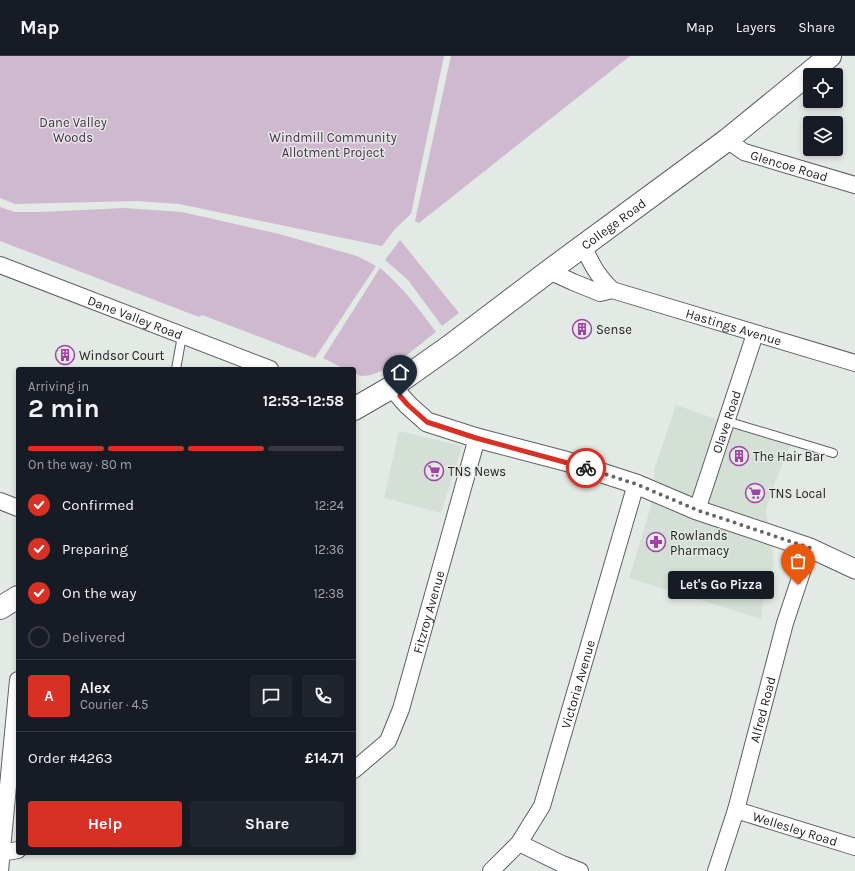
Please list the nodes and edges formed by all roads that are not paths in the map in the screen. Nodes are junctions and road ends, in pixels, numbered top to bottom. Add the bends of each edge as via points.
1 (830, 56) edge
2 (727, 140) junction
3 (855, 185) edge
4 (583, 246) junction
5 (0, 265) edge
6 (549, 271) junction
7 (612, 290) junction
8 (755, 334) junction
9 (182, 336) junction
10 (855, 363) edge
11 (176, 367) edge
12 (265, 367) edge
13 (392, 386) junction
14 (356, 409) edge
15 (726, 421) junction
16 (476, 438) junction
17 (833, 453) dead end
18 (636, 484) junction
19 (0, 501) edge
20 (16, 507) edge
21 (697, 510) junction
22 (810, 548) junction
23 (855, 569) edge
24 (16, 700) edge
25 (356, 768) edge
26 (736, 810) junction
27 (519, 842) junction
28 (855, 847) edge
29 (16, 850) edge
30 (1, 853) junction
31 (0, 871) edge
32 (491, 871) edge
33 (580, 871) edge
34 (716, 871) edge

1 - 2 main road, College Road
2 - 3 street, Glencoe Road via 744,152
2 - 4 main road, College Road
4 - 6 main road, College Road
4 - 7 street, Hastings Avenue via 599,278
5 - 9 street, Dane Valley Road
6 - 7 street, Hastings Avenue via 600,293
6 - 13 main road, College Road via 450,346
7 - 8 street, Hastings Avenue
8 - 10 street, Hastings Avenue
8 - 15 street, Olave Road
9 - 11 lane
9 - 12 street, Dane Valley Road
13 - 14 main road, College Road
13 - 16 street via 427,422
15 - 17 lane
15 - 21 street, Olave Road
16 - 18 street via 565,461
16 - 25 street, Fitzroy Avenue via 401,709 388,741
18 - 21 street
18 - 27 street, Victoria Avenue via 542,806
19 - 20 street
21 - 22 street
22 - 23 street
22 - 26 street, Alfred Road via 785,623
24 - 30 street
26 - 28 street, Wellesley Road
26 - 34 street, Alfred Road
27 - 32 street, Victoria Avenue
27 - 33 street
29 - 30 street
30 - 31 street

